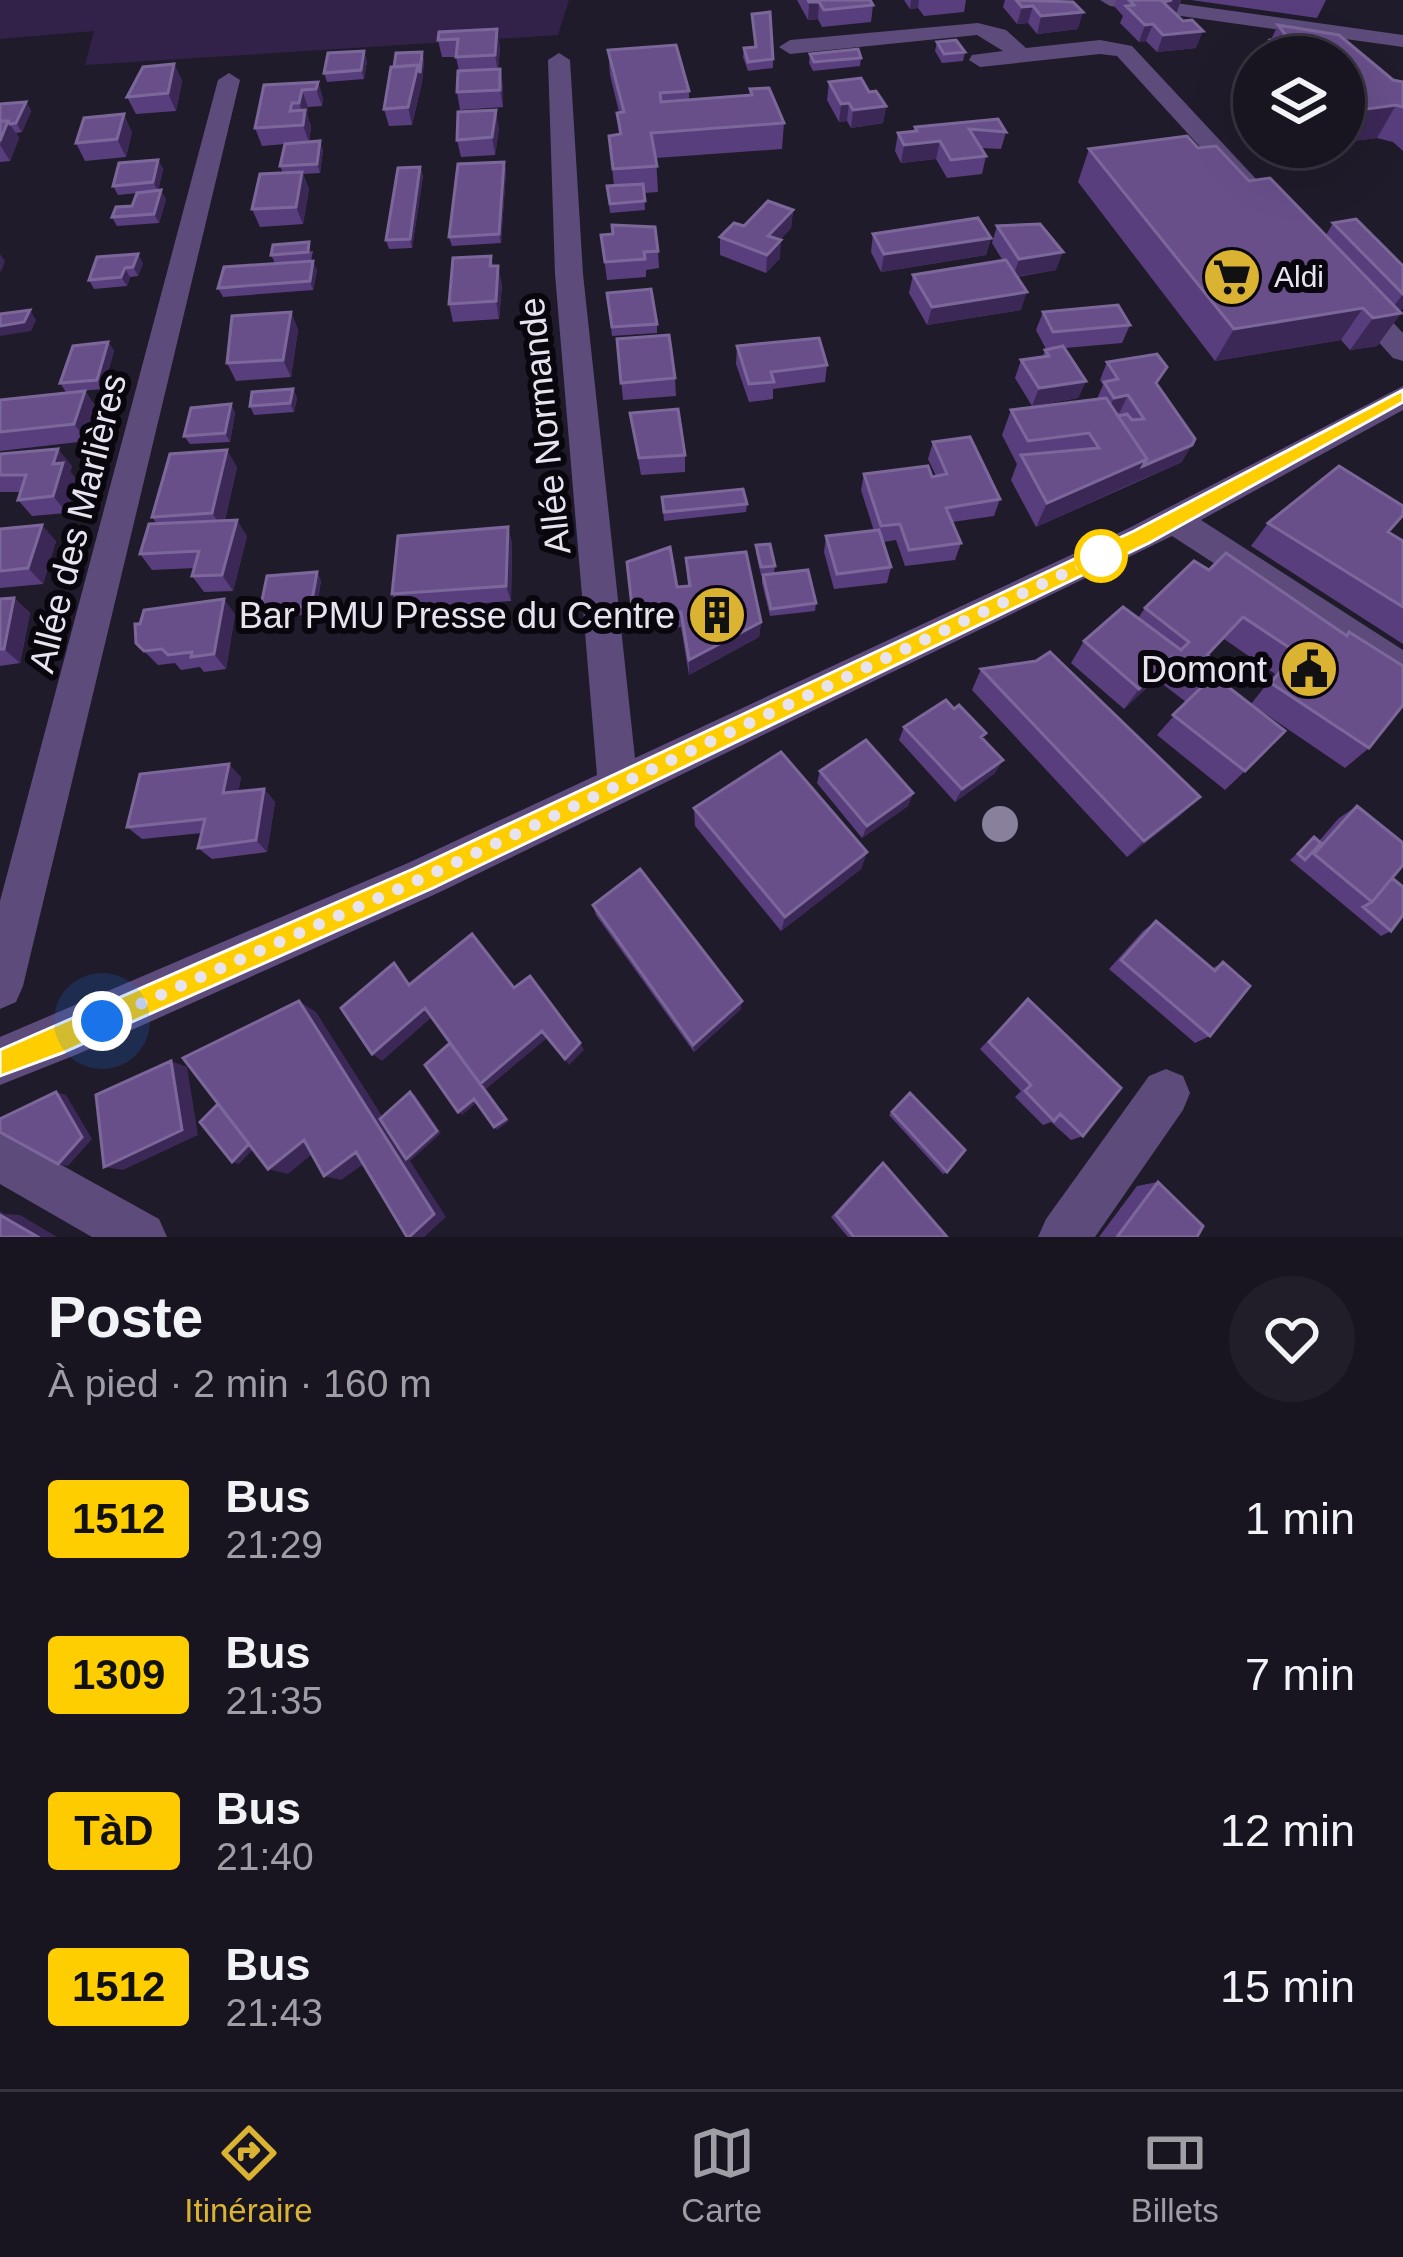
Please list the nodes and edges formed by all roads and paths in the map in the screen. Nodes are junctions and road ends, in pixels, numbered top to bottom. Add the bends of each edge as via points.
1 (1110, 0) edge
2 (1371, 37) junction
3 (1403, 41) edge
4 (790, 47) dead end
5 (1020, 55) junction
6 (559, 60) dead end
7 (980, 60) dead end
8 (1403, 63) edge
9 (229, 80) dead end
10 (1261, 198) edge
11 (1340, 283) edge
12 (1403, 351) edge
13 (1403, 397) edge
14 (1174, 520) junction
15 (1403, 670) edge
16 (618, 785) junction
17 (0, 986) edge
18 (0, 1061) edge
19 (1166, 1093) dead end
20 (0, 1156) edge
21 (140, 1237) edge
22 (1064, 1237) edge

1 - 2 street
2 - 3 street
2 - 8 street
4 - 5 street via 977,29
5 - 7 street
5 - 10 street via 1124,51
6 - 16 street, Allée Normande via 568,274
9 - 17 street, Allée des Marlières
11 - 12 street
13 - 14 street
14 - 15 street
14 - 16 street
16 - 18 street
19 - 22 street
20 - 21 street

